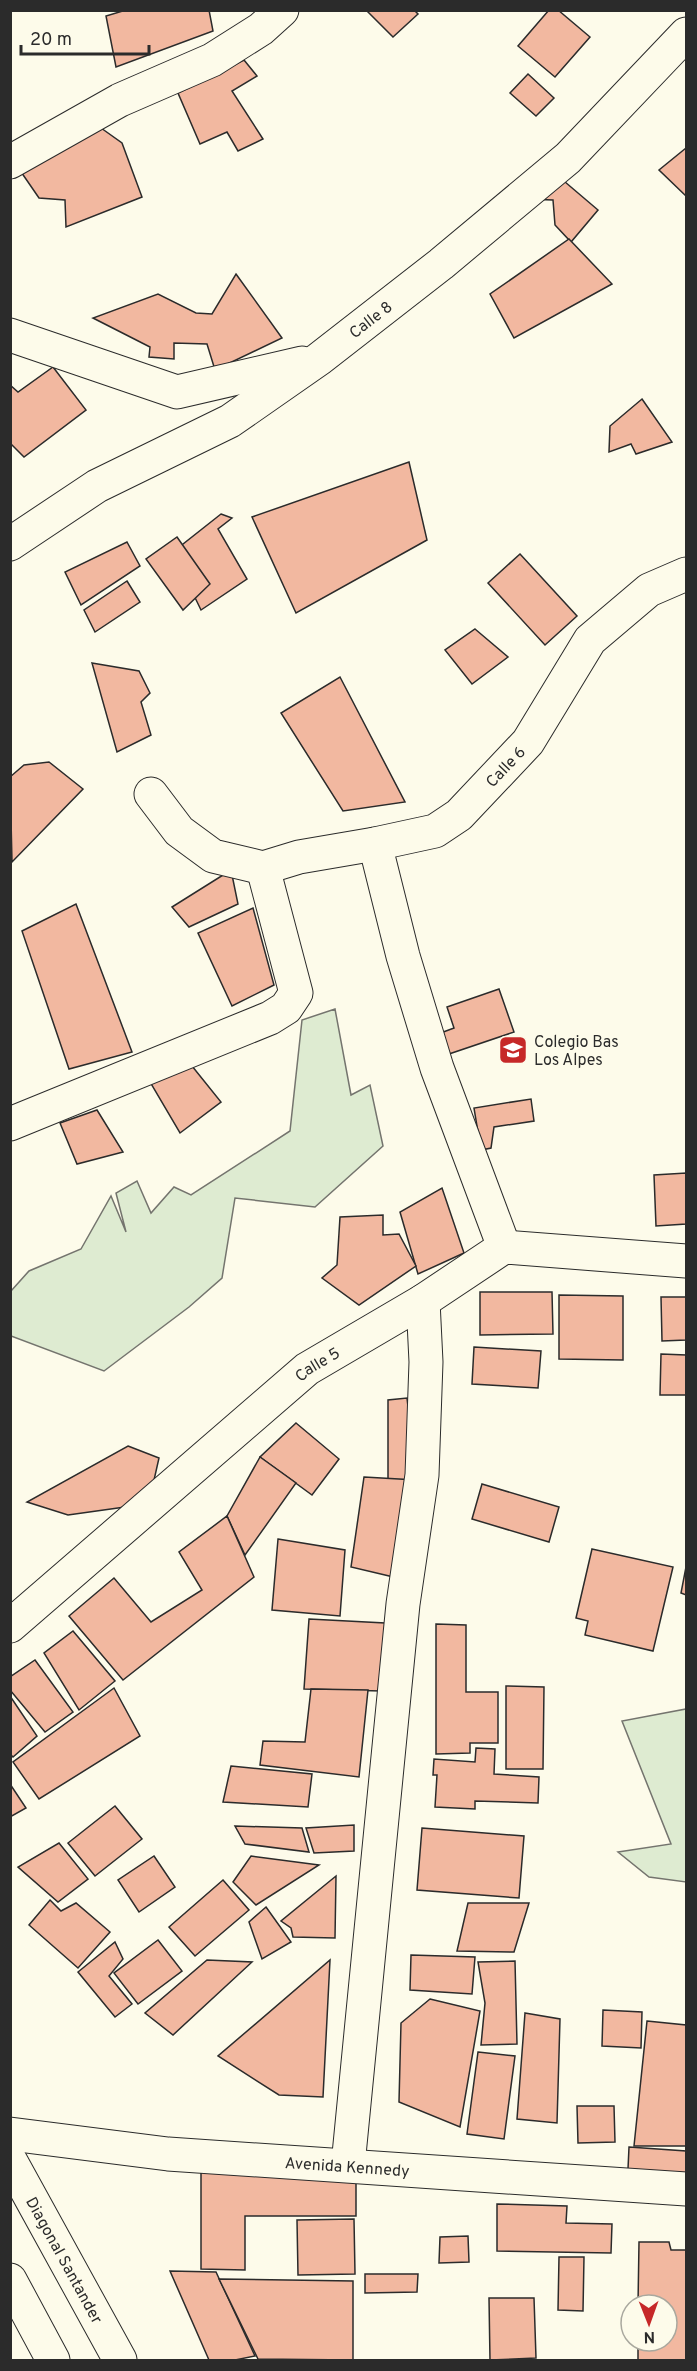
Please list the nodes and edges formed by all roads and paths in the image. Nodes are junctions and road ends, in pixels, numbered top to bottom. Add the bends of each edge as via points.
1 (282, 10) edge
2 (687, 34) edge
3 (10, 162) edge
4 (10, 335) edge
5 (319, 358) junction
6 (10, 544) edge
7 (687, 574) edge
8 (151, 794) dead end
9 (375, 844) junction
10 (263, 868) junction
11 (10, 1124) edge
12 (504, 1247) junction
13 (687, 1261) edge
14 (423, 1301) junction
15 (10, 1626) edge
16 (10, 2134) edge
17 (10, 2160) edge
18 (348, 2164) junction
19 (687, 2189) edge
20 (10, 2280) edge
21 (53, 2361) edge
22 (120, 2361) edge

1 - 3 street via 261,29 212,60 120,100
2 - 5 street, Calle 8 via 568,158 441,264
4 - 5 street via 177,392
5 - 6 street, Calle 8 via 230,421 97,486
7 - 9 street, Calle 6 via 649,591 590,640 528,742 459,815 435,831
8 - 10 street via 179,831 213,856
9 - 10 street, Calle 6 via 299,857
9 - 12 street via 437,1068
10 - 11 street via 296,993 285,1008 270,1018
12 - 13 street
12 - 14 street, Calle 5
14 - 15 street, Calle 5 via 307,1369
14 - 18 street via 426,1362 422,1475 403,1604
16 - 18 street, Avenida Kennedy via 168,2154
17 - 22 street, Diagonal Santander
18 - 19 street, Avenida Kennedy
20 - 21 street

